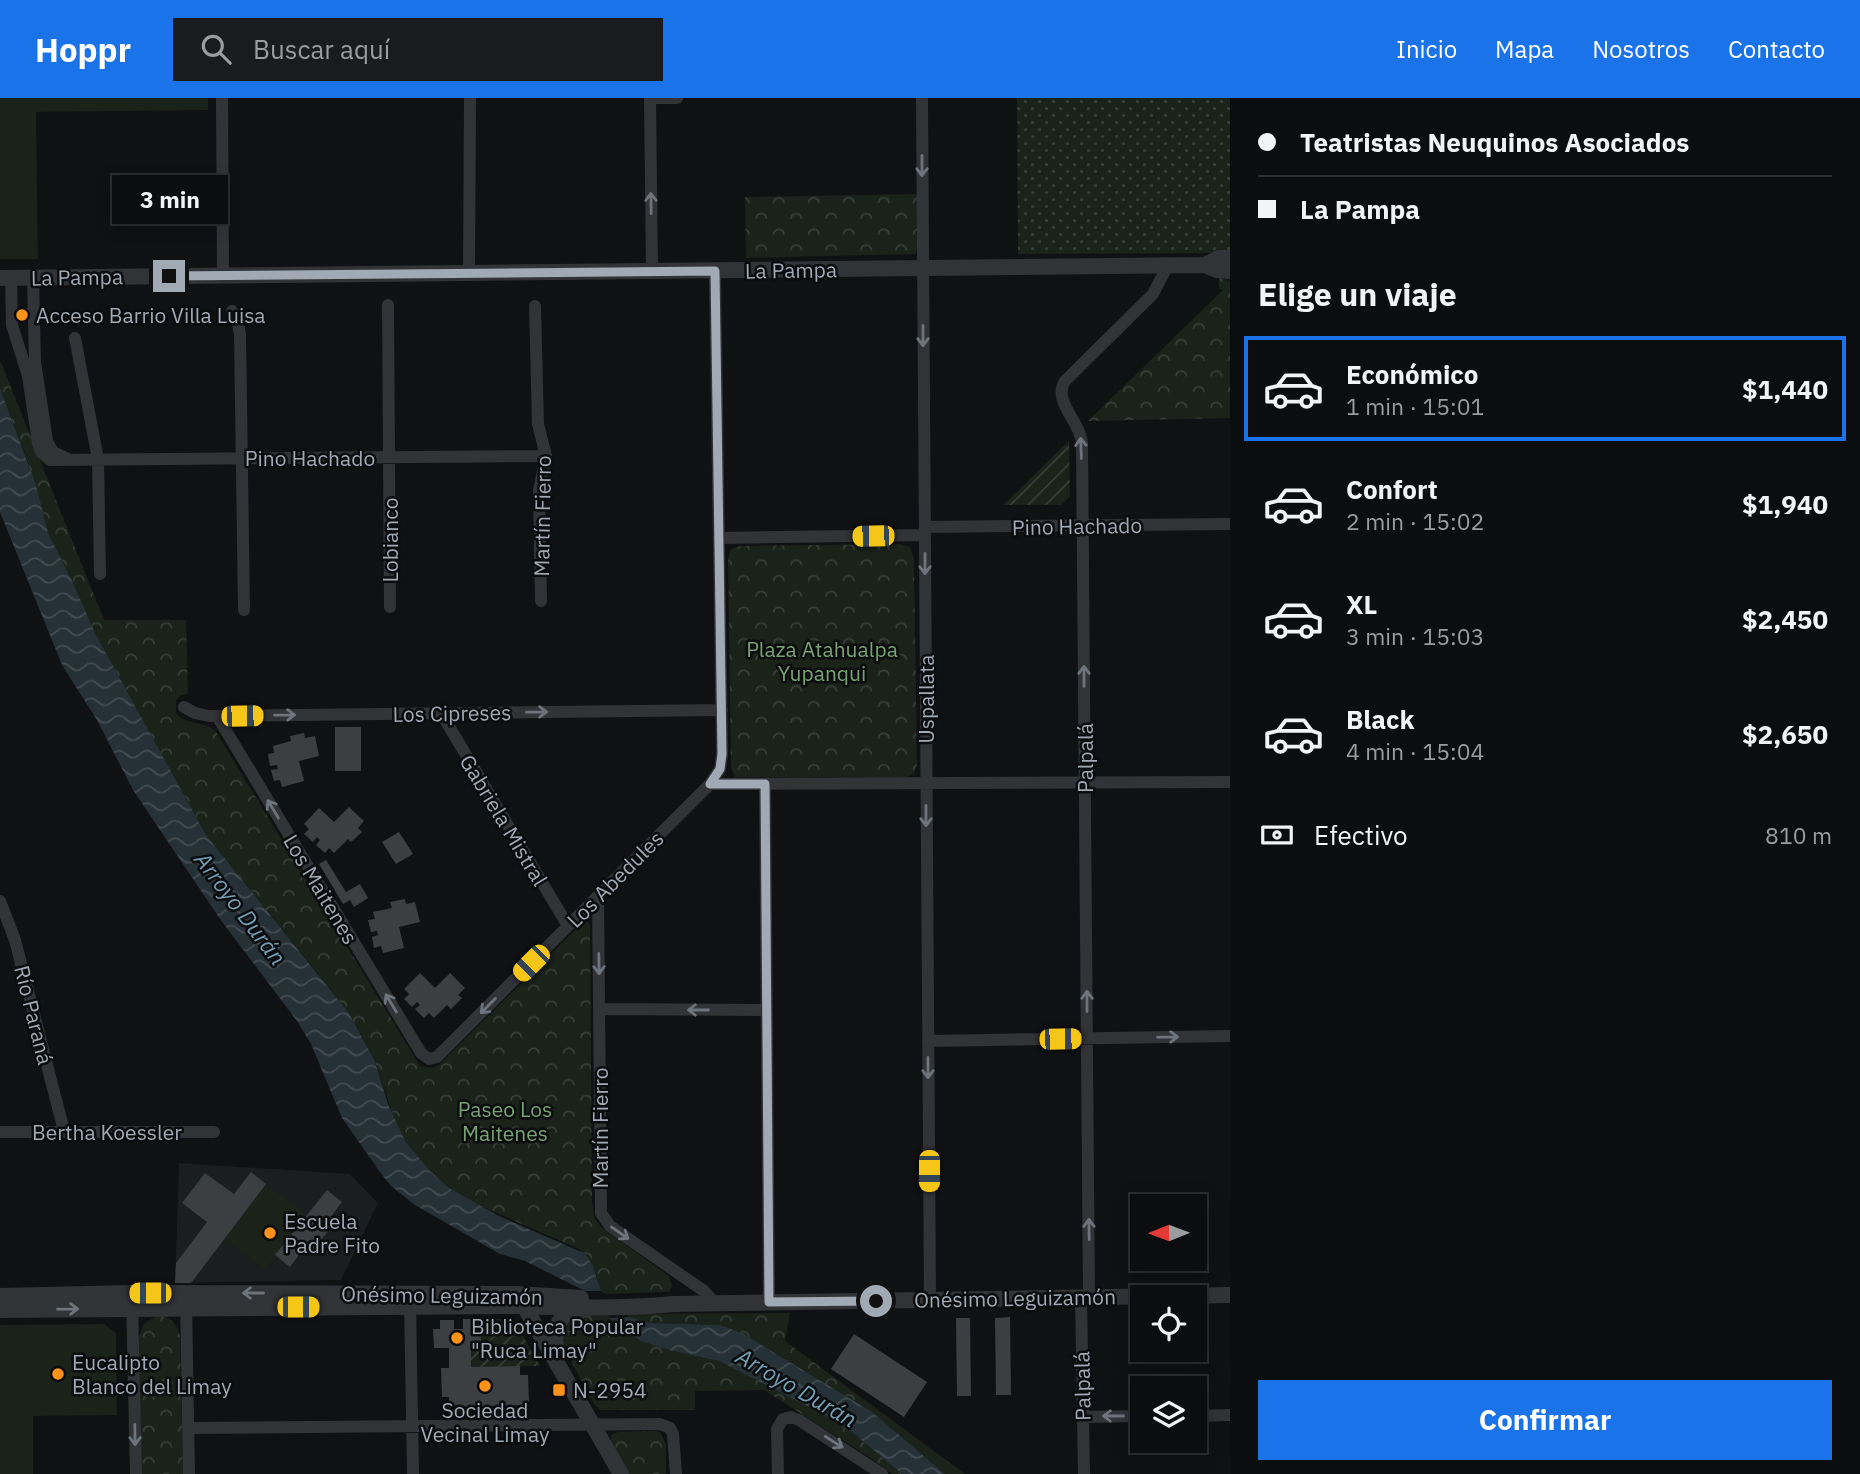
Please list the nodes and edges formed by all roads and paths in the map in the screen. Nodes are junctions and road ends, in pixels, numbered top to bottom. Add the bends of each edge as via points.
1 (222, 98) edge
2 (470, 98) edge
3 (650, 98) edge
4 (677, 98) edge
5 (922, 98) edge
6 (1230, 258) edge
7 (1168, 265) junction
8 (1205, 265) junction
9 (923, 268) junction
10 (652, 271) junction
11 (715, 271) junction
12 (1230, 271) edge
13 (469, 273) junction
14 (223, 276) junction
15 (5, 278) edge
16 (33, 278) junction
17 (388, 305) dead end
18 (535, 306) dead end
19 (232, 312) dead end
20 (75, 338) dead end
21 (546, 456) junction
22 (389, 457) junction
23 (242, 458) junction
24 (73, 459) junction
25 (98, 459) junction
26 (1230, 524) edge
27 (1083, 526) junction
28 (925, 531) junction
29 (719, 538) junction
30 (100, 574) dead end
31 (541, 601) dead end
32 (390, 607) dead end
33 (244, 610) dead end
34 (184, 708) dead end
35 (722, 710) junction
36 (441, 713) junction
37 (216, 716) junction
38 (1085, 782) junction
39 (1230, 782) edge
40 (926, 783) junction
41 (710, 784) junction
42 (765, 784) junction
43 (598, 896) junction
44 (0, 901) edge
45 (568, 926) junction
46 (599, 1009) junction
47 (766, 1010) junction
48 (1230, 1036) edge
49 (1087, 1039) junction
50 (928, 1041) junction
51 (429, 1059) joint
52 (64, 1131) junction
53 (0, 1132) edge
54 (214, 1132) dead end
55 (1230, 1295) edge
56 (0, 1296) edge
57 (1085, 1297) junction
58 (132, 1300) junction
59 (186, 1300) junction
60 (410, 1300) junction
61 (526, 1300) junction
62 (930, 1300) junction
63 (769, 1302) junction
64 (715, 1303) junction
65 (674, 1304) junction
66 (580, 1309) junction
67 (0, 1310) edge
68 (556, 1346) junction
69 (575, 1392) junction
70 (1083, 1416) junction
71 (1130, 1416) edge
72 (1207, 1416) edge
73 (1230, 1416) edge
74 (593, 1424) junction
75 (412, 1426) junction
76 (189, 1428) junction
77 (136, 1474) edge
78 (190, 1474) edge
79 (414, 1474) edge
80 (621, 1474) edge
81 (676, 1474) edge
82 (778, 1474) edge
83 (882, 1474) edge
84 (1084, 1474) edge

1 - 14 street
2 - 13 street
3 - 4 street
10 -> 3 street
5 -> 9 street, Uspallata
6 - 8 street, La Pampa
7 - 8 street, La Pampa
7 - 9 street, La Pampa
27 -> 7 street, Palpalá via 1081,437 1062,399 1062,386 1157,290
8 - 12 street, La Pampa
9 - 11 street, La Pampa
9 -> 28 street, Uspallata
10 - 11 street, La Pampa
10 - 13 street, La Pampa
11 - 29 street
13 - 14 street, La Pampa
14 - 16 street, La Pampa
15 - 16 street, La Pampa
15 - 24 street, Pino Hachado via 7,308 28,376 41,452 54,461
16 - 24 street via 35,362 47,441 53,452
17 - 22 street, Lobianco
18 - 21 street, Martín Fierro via 538,424
19 - 23 street via 240,334
20 - 25 street
21 - 22 street, Pino Hachado
21 - 31 street, Martín Fierro via 539,491
22 - 23 street, Pino Hachado
22 - 32 street, Lobianco
23 - 25 street, Pino Hachado
23 - 33 street
24 - 25 street, Pino Hachado
25 - 30 street
26 - 27 street, Pino Hachado
27 - 28 street, Pino Hachado
38 -> 27 street, Palpalá
28 - 29 street, Pino Hachado
28 -> 40 street, Uspallata
29 - 35 street
34 - 37 street, Los Cipreses
36 -> 35 street, Los Cipreses
35 - 41 street via 722,761
37 -> 36 street, Los Cipreses
36 - 45 street, Gabriela Mistral
51 -> 37 street, Los Maitenes via 421,1053
38 - 39 street
38 - 40 street
49 -> 38 street, Palpalá
40 - 42 street
40 -> 50 street, Uspallata
41 - 42 street
41 - 43 street, Los Abedules
42 - 47 street
43 - 45 street, Los Abedules
43 -> 46 street, Martín Fierro
44 - 52 street, Río Paraná via 15,940
45 -> 51 street, Los Abedules
47 -> 46 street
46 -> 64 street, Martín Fierro via 602,1217
47 - 63 street
49 -> 48 street
49 - 50 street
57 -> 49 street, Palpalá
50 -> 62 street, Uspallata
52 - 53 street, Bertha Koessler
52 - 54 street, Bertha Koessler
55 - 57 street, Onésimo Leguizamón
56 - 58 street, Onésimo Leguizamón
57 - 62 street, Onésimo Leguizamón
57 - 70 street, Palpalá
58 - 59 street, Onésimo Leguizamón
67 -> 58 street, Onésimo Leguizamón
58 -> 77 street
59 - 60 street, Onésimo Leguizamón
59 - 76 street
60 - 61 street, Onésimo Leguizamón
60 - 75 street
61 - 65 street, Onésimo Leguizamón
61 - 66 street, Onésimo Leguizamón
61 - 68 street
61 - 69 street via 560,1372
62 - 63 street, Onésimo Leguizamón
63 - 64 street, Onésimo Leguizamón
64 - 65 street, Onésimo Leguizamón
65 - 66 street, Onésimo Leguizamón
66 - 68 street via 558,1324
68 - 69 street
69 - 74 street
71 -> 70 street
70 - 84 street, Palpalá
72 - 73 street
74 - 75 street
74 - 80 street
74 - 81 street via 653,1423 670,1428
75 - 76 street
75 - 79 street
76 - 78 street
82 -> 83 street via 777,1429 783,1419 791,1417

